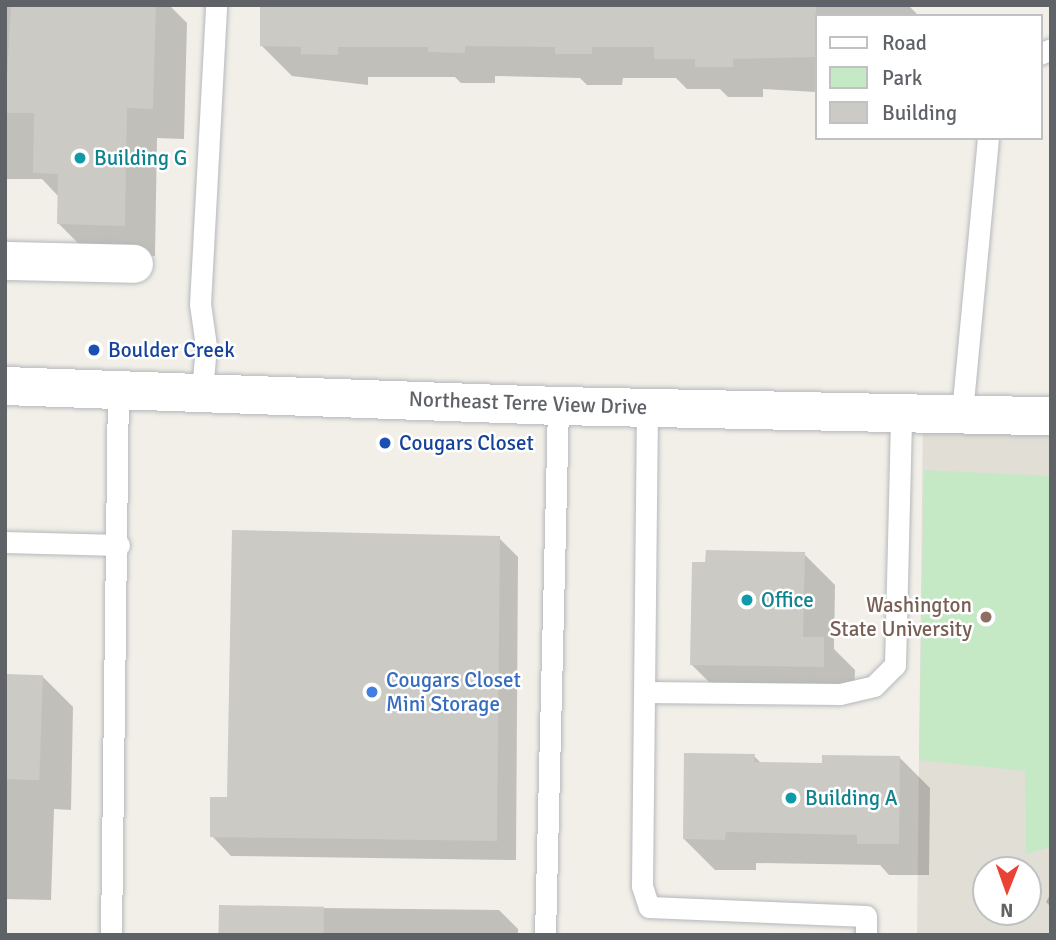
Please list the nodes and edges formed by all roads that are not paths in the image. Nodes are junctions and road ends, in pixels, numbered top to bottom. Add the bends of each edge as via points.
1 (216, 5) edge
2 (988, 140) edge
3 (5, 261) edge
4 (134, 264) dead end
5 (5, 386) edge
6 (118, 389) junction
7 (202, 391) junction
8 (558, 406) junction
9 (648, 408) junction
10 (901, 413) junction
11 (962, 413) junction
12 (1051, 416) edge
13 (5, 542) edge
14 (119, 545) junction
15 (644, 692) junction
16 (111, 935) edge
17 (545, 935) edge
18 (866, 935) edge

1 - 7 lane via 200,304 206,346
2 - 11 lane
3 - 4 main road
5 - 6 main road, Northeast Terre View Drive
6 - 7 main road, Northeast Terre View Drive
6 - 14 lane
7 - 8 main road, Northeast Terre View Drive
8 - 9 main road, Northeast Terre View Drive
8 - 17 lane
9 - 10 main road, Northeast Terre View Drive
9 - 15 lane
10 - 11 main road, Northeast Terre View Drive
10 - 15 lane via 895,666 874,687 840,694
11 - 12 main road, Northeast Terre View Drive
13 - 14 lane
14 - 16 lane
15 - 18 lane via 642,886 649,907 866,916

